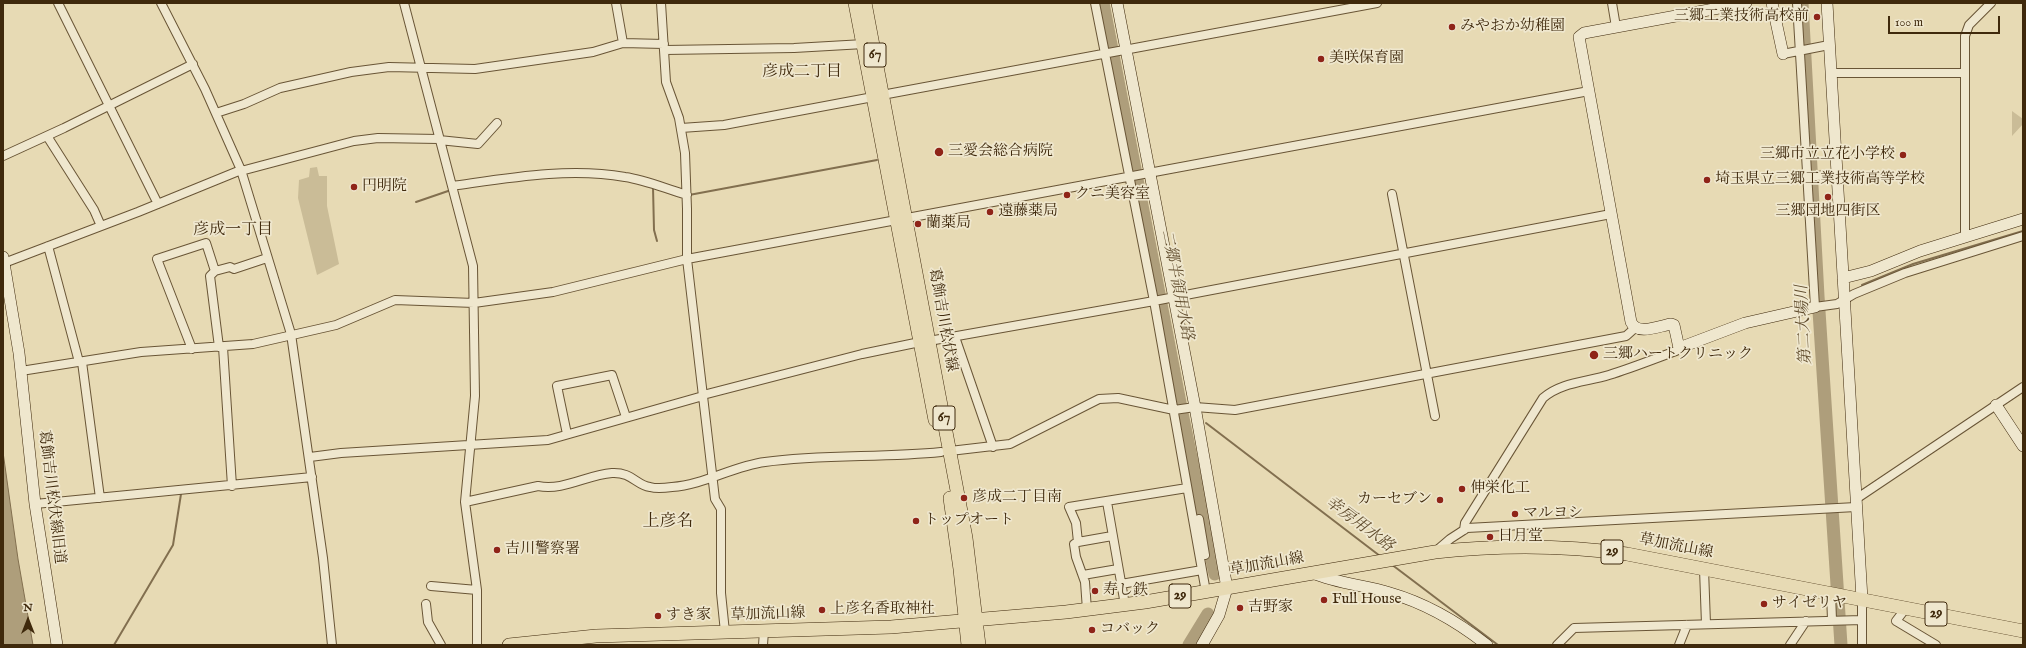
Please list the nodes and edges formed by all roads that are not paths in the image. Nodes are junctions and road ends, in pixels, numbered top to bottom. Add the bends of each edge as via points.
1 (58, 3) edge
2 (161, 3) edge
3 (404, 3) edge
4 (616, 3) edge
5 (661, 3) edge
6 (855, 3) edge
7 (865, 3) edge
8 (1095, 3) edge
9 (1117, 3) edge
10 (1377, 3) edge
11 (1612, 3) edge
12 (1746, 3) edge
13 (1772, 3) edge
14 (1797, 3) edge
15 (1826, 3) edge
16 (1991, 3) edge
17 (1616, 27) junction
18 (622, 43) junction
19 (864, 44) junction
20 (1823, 46) junction
21 (664, 47) junction
22 (1801, 50) junction
23 (1114, 52) junction
24 (1782, 54) joint
25 (193, 64) junction
26 (420, 67) junction
27 (1831, 73) junction
28 (1965, 73) junction
29 (1588, 91) junction
30 (878, 96) junction
31 (109, 105) junction
32 (216, 113) junction
33 (496, 123) dead end
34 (681, 128) junction
35 (47, 136) junction
36 (439, 140) junction
37 (3, 156) edge
38 (241, 171) junction
39 (1145, 172) junction
40 (1830, 174) junction
41 (1130, 176) junction
42 (1807, 177) junction
43 (452, 186) junction
44 (687, 194) junction
45 (1392, 194) dead end
46 (158, 204) junction
47 (1611, 214) junction
48 (901, 218) junction
49 (2023, 219) edge
50 (101, 226) junction
51 (2023, 236) edge
52 (1966, 237) junction
53 (48, 246) junction
54 (1404, 252) junction
55 (267, 258) junction
56 (687, 259) junction
57 (3, 260) edge
58 (214, 271) junction
59 (1843, 278) junction
60 (1162, 299) junction
61 (1844, 299) junction
62 (474, 303) junction
63 (1815, 307) junction
64 (1635, 328) junction
65 (291, 334) junction
66 (955, 337) junction
67 (925, 341) junction
68 (221, 347) junction
69 (1679, 348) junction
70 (192, 349) junction
71 (80, 362) junction
72 (21, 371) junction
73 (1426, 374) junction
74 (2023, 387) edge
75 (703, 396) junction
76 (1996, 405) junction
77 (1190, 407) junction
78 (1174, 410) junction
79 (1434, 416) dead end
80 (626, 417) junction
81 (567, 434) junction
82 (470, 445) junction
83 (2023, 446) edge
84 (993, 447) junction
85 (945, 452) junction
86 (310, 457) junction
87 (312, 477) junction
88 (712, 478) junction
89 (232, 486) junction
90 (1187, 488) junction
91 (100, 498) junction
92 (465, 502) junction
93 (1106, 502) junction
94 (1856, 503) junction
95 (34, 504) junction
96 (1199, 520) dead end
97 (1464, 530) junction
98 (1112, 536) junction
99 (1078, 542) junction
100 (1435, 552) junction
101 (1118, 569) junction
102 (1704, 569) junction
103 (1202, 570) junction
104 (1314, 572) junction
105 (1083, 575) junction
106 (1121, 584) junction
107 (430, 586) dead end
108 (1208, 588) junction
109 (1227, 588) junction
110 (477, 590) junction
111 (1831, 594) junction
112 (1856, 598) junction
113 (426, 604) dead end
114 (1125, 605) junction
115 (1906, 608) junction
116 (1088, 610) junction
117 (971, 620) junction
118 (1832, 620) junction
119 (1862, 620) junction
120 (1806, 621) junction
121 (1706, 624) junction
122 (1687, 625) junction
123 (764, 631) junction
124 (2023, 631) edge
125 (725, 632) junction
126 (57, 645) edge
127 (332, 645) edge
128 (441, 645) edge
129 (477, 645) edge
130 (509, 645) edge
131 (763, 645) edge
132 (968, 645) edge
133 (979, 645) edge
134 (1202, 645) edge
135 (1487, 645) edge
136 (1557, 645) edge
137 (1679, 645) edge
138 (1790, 645) edge
139 (1862, 645) edge
140 (1936, 645) edge

1 - 31 street
2 - 25 street
3 - 26 street
4 - 18 street
5 - 21 street
6 - 19 main road, 葛飾吉川松伏線 / 67
7 - 30 main road, 葛飾吉川松伏線 / 67
8 - 23 street
9 - 23 street
10 - 23 street
11 - 17 street
12 - 17 street
13 - 24 street
14 - 22 street
15 - 20 street
16 - 28 street via 1966,31
17 - 29 street via 1584,33 1579,37
18 - 21 street
18 - 26 street via 593,52 475,69
19 - 21 street via 794,48
19 - 30 main road, 葛飾吉川松伏線 / 67
20 - 22 street
20 - 27 street
21 - 34 street via 666,82
22 - 24 street
22 - 42 street
23 - 30 street
23 - 39 street
23 - 41 street
25 - 31 street
25 - 32 street
26 - 32 street via 389,67 351,72 280,88
26 - 36 street
27 - 28 street
27 - 40 street
28 - 52 street
29 - 39 street
29 - 47 street
30 - 34 street via 724,125
30 - 48 main road, 葛飾吉川松伏線 / 67
31 - 35 street
31 - 46 street
32 - 38 street
33 - 36 street via 478,144
34 - 44 street
35 - 37 street
35 - 50 street via 94,210
36 - 38 street via 366,139
36 - 43 street
38 - 46 street
38 - 55 street
39 - 41 street
39 - 60 street
40 - 42 street
40 - 59 street
41 - 48 street
41 - 60 street
42 - 63 street
43 - 44 street via 540,174 599,174 638,180
43 - 62 street via 473,266
44 - 56 street
45 - 54 street
46 - 50 street
47 - 54 street
47 - 64 street via 1631,322
48 - 56 street
48 - 67 main road, 葛飾吉川松伏線 / 67
49 - 52 street
50 - 53 street
51 - 61 street via 1905,273
52 - 59 street
53 - 57 street
53 - 71 street
54 - 60 street
54 - 73 street
55 - 58 street via 234,269 230,267
55 - 65 street
56 - 62 street via 553,292
56 - 75 street
57 - 72 street, 葛飾吉川松伏線旧道
58 - 68 street via 210,276
58 - 70 street via 206,243 157,259
59 - 61 street
60 - 66 street
60 - 77 street
60 - 78 street
61 - 63 street via 1833,305
61 - 94 street
62 - 65 street via 395,300 336,325
62 - 82 street via 475,396
63 - 69 street via 1745,323
64 - 69 street via 1642,330 1674,325
64 - 73 street via 1626,336
65 - 68 street via 253,344
65 - 86 street
66 - 67 street
66 - 84 street
67 - 75 street via 862,354
67 - 85 main road, 葛飾吉川松伏線 / 67
68 - 70 street
68 - 89 street
69 - 97 street via 1608,376 1561,387 1547,395 1465,523
70 - 71 street via 141,352
71 - 72 street
71 - 91 street
72 - 95 street, 葛飾吉川松伏線旧道
73 - 77 street via 1235,410
73 - 79 street
74 - 76 street
75 - 80 street
75 - 88 street
76 - 83 street
76 - 94 street
77 - 78 street
77 - 109 street
78 - 84 street via 1118,398 1099,399 1010,444
78 - 90 street
80 - 81 street
80 - 81 street via 612,375 557,386
81 - 82 street via 548,440
82 - 86 street
82 - 92 street
84 - 85 street
85 - 88 street via 764,462
85 - 117 main road, 葛飾吉川松伏線 / 67 via 952,511
86 - 87 street
87 - 89 street
87 - 127 street
88 - 92 street via 682,486 650,487 627,474 613,473 562,486 538,486
88 - 125 street via 715,499 721,509 721,593
89 - 91 street
90 - 93 street
90 - 103 street
91 - 95 street
92 - 110 street
93 - 98 street
93 - 99 street via 1069,507 1076,523
94 - 97 street via 1842,507
94 - 112 street
95 - 126 street, 葛飾吉川松伏線旧道
96 - 108 street
97 - 100 street
98 - 99 street
98 - 101 street
99 - 105 street via 1074,544
100 - 102 main road, 草加流山線 / 29 via 1517,546 1589,549
100 - 104 main road, 草加流山線 / 29
101 - 105 street
101 - 106 street
102 - 111 main road, 草加流山線 / 29
102 - 121 street
103 - 106 street
103 - 108 street
104 - 109 main road, 草加流山線 / 29
104 - 135 street via 1329,580 1373,588 1405,598 1449,619
105 - 116 street
106 - 114 street
107 - 110 street
108 - 109 main road, 草加流山線 / 29
108 - 114 main road, 草加流山線 / 29
109 - 134 street via 1219,614
110 - 129 street
111 - 112 main road, 草加流山線 / 29
111 - 118 street
112 - 115 main road, 草加流山線 / 29
112 - 119 street
113 - 128 street via 428,622
114 - 116 main road, 草加流山線 / 29
115 - 124 main road, 草加流山線 / 29
115 - 140 street via 1896,621
116 - 117 main road, 草加流山線 / 29
117 - 123 main road, 草加流山線 / 29
117 - 132 main road, 葛飾吉川松伏線 / 67
117 - 133 main road, 葛飾吉川松伏線 / 67
118 - 119 street
118 - 120 street
119 - 139 street
120 - 121 street
120 - 138 street
121 - 122 street
122 - 136 street via 1574,628
122 - 137 street
123 - 125 main road, 草加流山線 / 29
123 - 131 street
125 - 130 main road, 草加流山線 / 29 via 570,638

